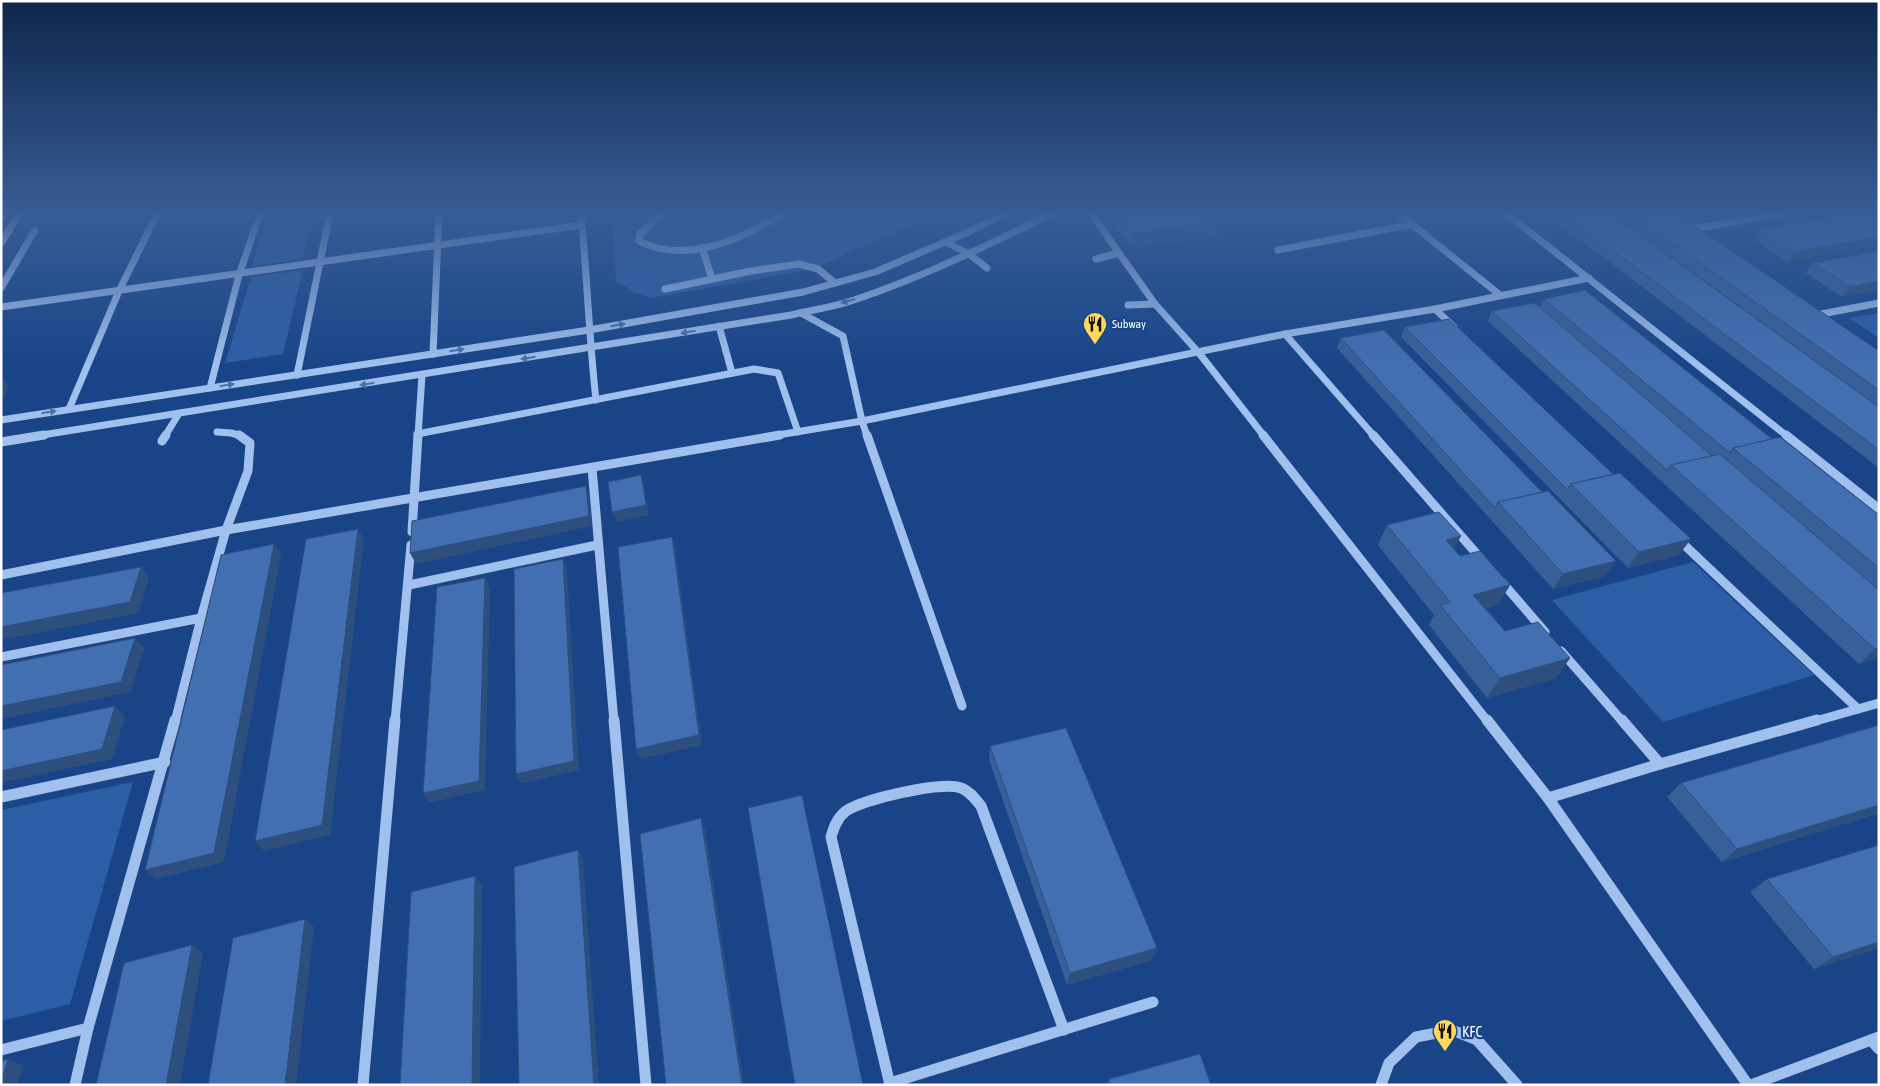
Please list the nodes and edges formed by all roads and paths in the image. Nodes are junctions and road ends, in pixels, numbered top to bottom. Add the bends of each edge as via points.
1 (319, 263) edge
2 (15, 264) edge
3 (132, 264) edge
4 (243, 264) edge
5 (314, 264) edge
6 (436, 264) edge
7 (586, 264) edge
8 (707, 264) edge
9 (895, 264) edge
10 (947, 264) edge
11 (981, 264) edge
12 (1127, 264) edge
13 (1462, 264) edge
14 (1571, 264) edge
15 (987, 268) dead end
16 (239, 274) junction
17 (1589, 278) junction
18 (712, 279) junction
19 (835, 283) junction
20 (1, 288) edge
21 (665, 289) dead end
22 (118, 291) junction
23 (1500, 295) junction
24 (1155, 304) junction
25 (1879, 304) edge
26 (1128, 305) dead end
27 (1, 308) edge
28 (1813, 308) edge
29 (1435, 309) junction
30 (801, 313) junction
31 (1820, 314) junction
32 (1828, 319) edge
33 (720, 326) junction
34 (589, 330) junction
35 (1285, 334) junction
36 (1463, 336) edge
37 (590, 348) junction
38 (1199, 353) junction
39 (433, 354) junction
40 (732, 373) junction
41 (297, 375) junction
42 (422, 375) junction
43 (210, 388) junction
44 (596, 400) junction
45 (69, 409) junction
46 (178, 414) junction
47 (1, 420) edge
48 (862, 421) junction
49 (217, 432) dead end
50 (798, 432) junction
51 (417, 434) junction
52 (162, 441) dead end
53 (1, 442) edge
54 (592, 468) junction
55 (414, 499) junction
56 (1879, 509) edge
57 (226, 530) junction
58 (1671, 533) edge
59 (597, 545) junction
60 (1489, 568) edge
61 (1, 574) edge
62 (1496, 576) edge
63 (409, 585) junction
64 (201, 618) junction
65 (1548, 636) edge
66 (1555, 643) edge
67 (1, 657) edge
68 (1879, 703) edge
69 (962, 706) dead end
70 (1858, 709) junction
71 (165, 762) junction
72 (1660, 764) junction
73 (1, 797) edge
74 (1548, 798) junction
75 (1153, 1002) dead end
76 (88, 1028) junction
77 (1064, 1030) junction
78 (1876, 1042) edge
79 (1, 1050) edge
80 (890, 1084) edge
81 (75, 1085) edge
82 (363, 1085) edge
83 (646, 1085) edge
84 (1381, 1085) edge
85 (1517, 1085) edge
86 (1750, 1085) edge

1 - 41 street
2 - 20 street
3 - 22 street
4 - 16 street
5 - 16 street
6 - 39 street
7 - 34 street
8 - 18 street
9 - 19 street
10 -> 30 street via 852,301
11 - 15 street
12 - 24 street
13 - 23 street
14 - 17 street
16 - 22 street
16 - 43 street
17 - 23 street
17 - 56 street
18 - 19 street via 799,264 818,269
18 - 21 street
34 -> 19 street via 803,292
22 - 27 street
22 - 45 street
23 - 29 street
24 - 26 street
24 - 38 street
25 - 31 street
28 - 31 street
29 - 35 street
29 - 36 street
30 - 33 street
30 - 48 street via 843,336
31 - 32 street
33 -> 37 street
33 - 40 street
34 - 37 street
39 -> 34 street
35 - 38 street
35 - 60 street
37 -> 42 street
37 - 44 street
38 - 48 street
38 - 74 street
39 - 41 street
40 - 44 street
40 - 50 street via 754,369 778,373
43 -> 41 street
42 -> 46 street
42 - 51 street
43 - 45 street
44 - 51 street
47 -> 45 street
46 - 52 street
46 - 53 street
48 - 50 street
48 - 69 street
49 - 57 street via 234,432 250,443 248,471
50 - 54 street
51 - 55 street
54 - 55 street
54 - 59 street
55 - 57 street
55 - 63 street
57 - 61 street
57 - 64 street
58 - 70 street
59 - 63 street
59 - 83 street
62 - 65 street
63 - 82 street
64 - 67 street
64 - 71 street
66 - 72 street
68 - 70 street
70 - 72 street
71 - 73 street
71 - 76 street
72 - 74 street
74 - 86 street
75 - 77 street
76 - 79 street
76 - 81 street
77 - 80 street
77 - 80 street via 981,806 971,794 958,787 935,787 854,806 834,823 831,837
78 - 86 street
84 - 85 street via 1389,1063 1416,1037 1452,1030 1477,1040

